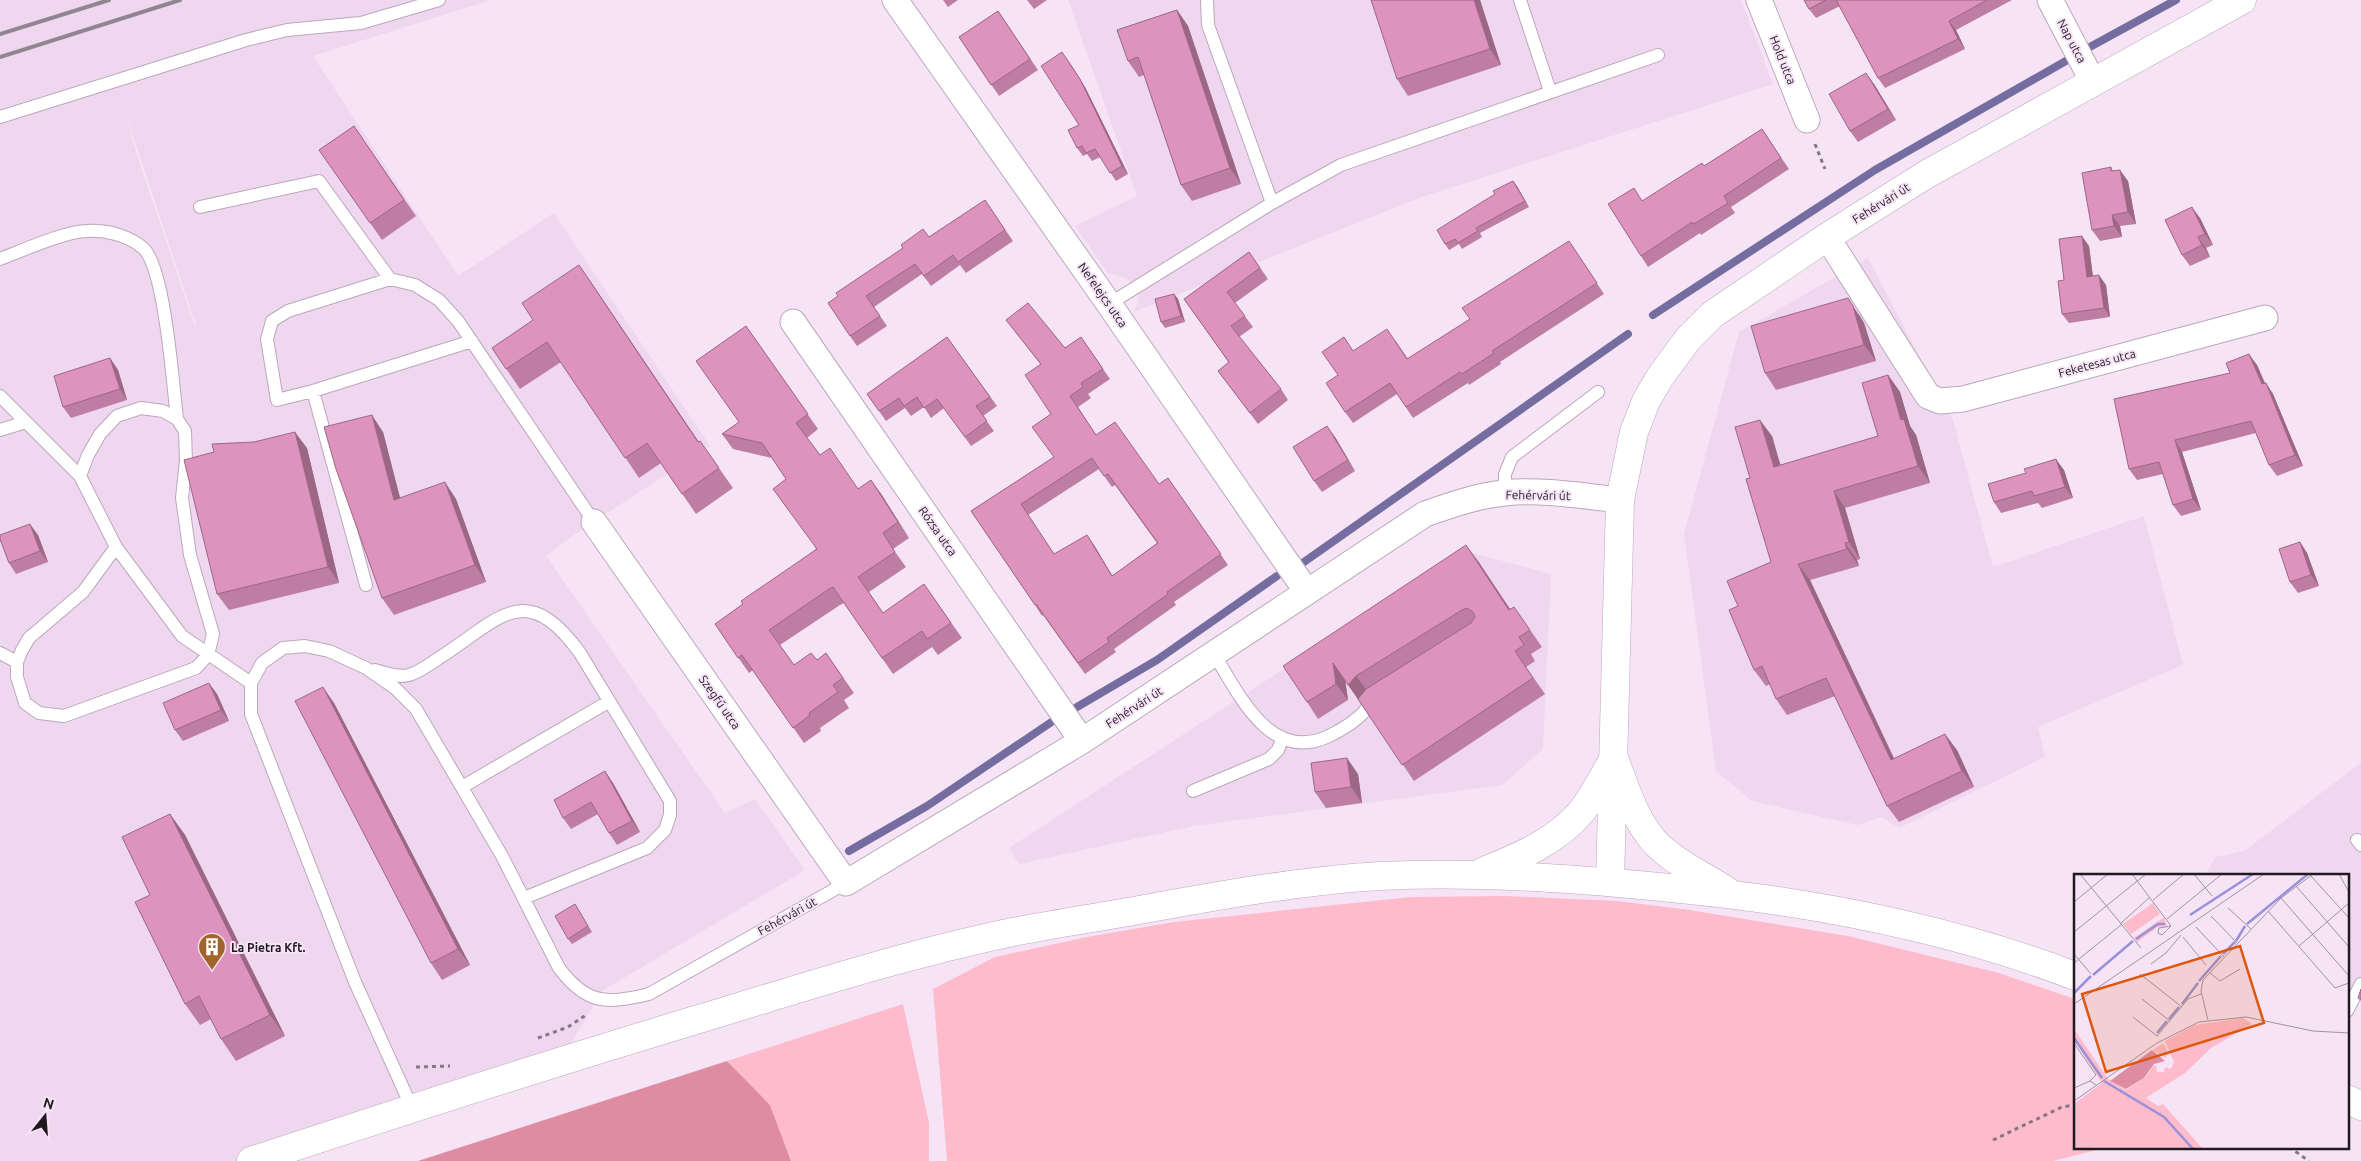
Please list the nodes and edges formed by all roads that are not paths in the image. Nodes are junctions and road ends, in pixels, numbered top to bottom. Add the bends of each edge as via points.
1 (439, 0) edge
2 (896, 0) edge
3 (1207, 0) edge
4 (1520, 0) edge
5 (1759, 0) edge
6 (2050, 0) edge
7 (2242, 0) edge
8 (1658, 55) dead end
9 (2094, 82) junction
10 (1550, 91) junction
11 (0, 117) edge
12 (1807, 120) dead end
13 (1272, 203) junction
14 (200, 207) dead end
15 (1827, 237) junction
16 (0, 259) edge
17 (390, 279) junction
18 (1109, 304) junction
19 (2265, 318) dead end
20 (793, 322) dead end
21 (472, 341) junction
22 (313, 391) junction
23 (1598, 392) dead end
24 (0, 396) edge
25 (177, 419) junction
26 (26, 422) junction
27 (0, 430) edge
28 (80, 476) junction
29 (1505, 493) junction
30 (1620, 500) junction
31 (594, 522) joint
32 (116, 547) junction
33 (366, 585) dead end
34 (1307, 592) junction
35 (0, 653) edge
36 (1214, 654) junction
37 (208, 655) junction
38 (17, 662) junction
39 (366, 668) junction
40 (251, 683) junction
41 (1389, 689) edge
42 (608, 702) junction
43 (1282, 739) junction
44 (1082, 741) junction
45 (1614, 758) junction
46 (462, 787) junction
47 (1193, 791) dead end
48 (1475, 874) junction
49 (1610, 882) junction
50 (846, 883) junction
51 (1730, 894) junction
52 (524, 898) junction
53 (2074, 976) edge
54 (2361, 984) edge
55 (2348, 1011) edge
56 (2348, 1093) edge
57 (2348, 1099) edge
58 (2361, 1104) edge
59 (412, 1108) junction
60 (251, 1161) edge

1 - 11 lane via 361,23 287,30 246,40
2 - 18 street, Nefelejcs utca
3 - 13 lane via 1208,25
4 - 10 lane
5 - 12 street, Hold utca
6 - 9 street, Nap utca
7 - 9 main road, Fehérvári út
8 - 10 lane
9 - 15 main road, Fehérvári út via 1927,174
10 - 13 lane via 1341,165
13 - 18 lane
14 - 17 lane via 318,180
15 - 19 street, Feketesas utca via 1928,396 1940,401 1963,399
15 - 30 main road, Fehérvári út via 1713,314 1688,339 1646,401 1634,432
16 - 25 lane via 85,231 121,235 145,249 156,273
17 - 21 lane via 415,285 439,300
17 - 22 lane via 288,311 272,321 267,339 277,400
18 - 34 street, Nefelejcs utca
20 - 44 street, Rózsa utca
21 - 22 lane
21 - 31 lane
22 - 33 lane
23 - 29 lane via 1512,457 1505,474
24 - 26 lane
25 - 28 lane via 163,411 141,408 117,416 100,434
25 - 37 lane via 185,431 182,498 190,555 213,634
26 - 27 lane
26 - 28 lane
28 - 32 lane
29 - 30 street, Fehérvári út
29 - 34 street, Fehérvári út via 1470,499 1425,514
30 - 45 main road, Fehérvári út
31 - 50 street, Szegfű utca
32 - 37 lane via 182,636
32 - 38 lane via 83,592 29,638
34 - 36 street, Fehérvári út
35 - 38 lane
36 - 43 lane via 1262,727
36 - 44 street, Fehérvári út
37 - 38 lane via 196,668 64,716 39,713 25,703 17,677
37 - 40 lane
39 - 40 lane via 329,651 305,646 284,648 262,663
39 - 42 lane via 408,676 497,619 515,610 533,612 550,621 569,639
39 - 46 lane via 416,708
40 - 59 lane via 251,714 259,737 355,982
41 - 43 lane via 1372,699 1363,713 1329,736 1307,743
42 - 46 lane
42 - 52 lane via 670,801 670,815 664,830 647,848
43 - 47 lane via 1278,750 1269,759
44 - 50 street, Fehérvári út
45 - 48 main road via 1582,810 1560,832 1521,856
45 - 49 main road, Fehérvári út
45 - 51 main road via 1631,804 1649,836 1664,851
46 - 52 lane
48 - 49 main road
48 - 59 main road via 1380,876 1301,883 1007,933 824,981
49 - 51 main road
50 - 52 lane, Fehérvári út via 649,994 605,1001 590,998 571,984 559,968
51 - 53 main road via 1842,911 1956,937
54 - 55 lane
56 - 58 lane
57 - 58 main road
59 - 60 main road

